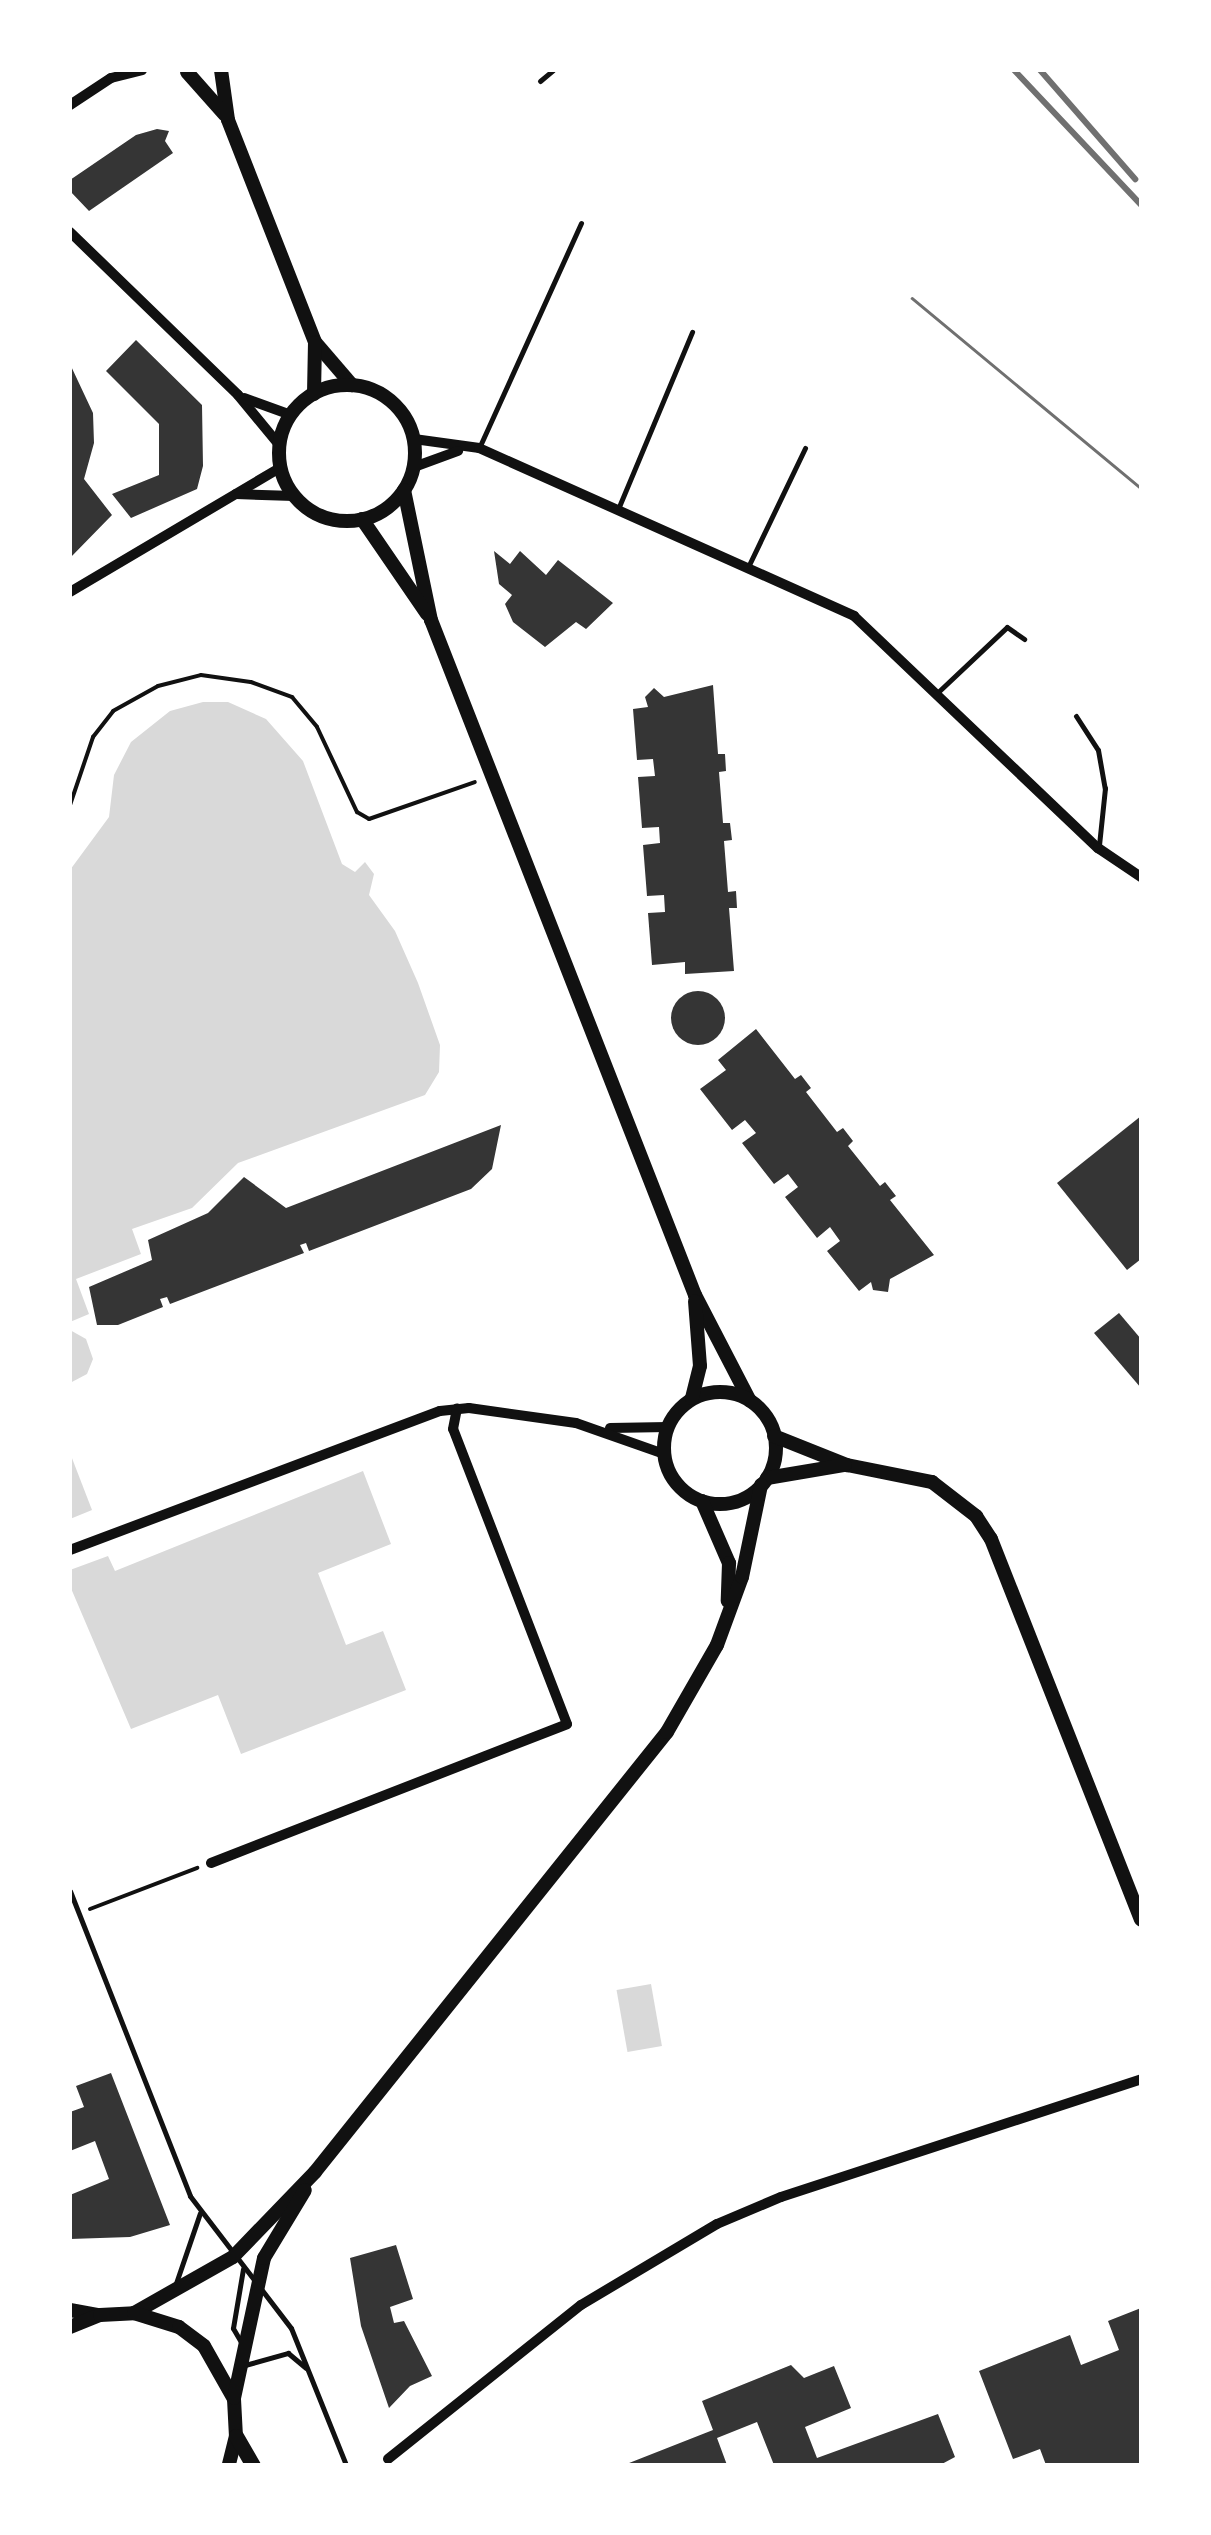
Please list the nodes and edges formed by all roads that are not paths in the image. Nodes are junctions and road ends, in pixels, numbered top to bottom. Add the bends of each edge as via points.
1 (142, 70) edge
2 (221, 70) edge
3 (553, 70) edge
4 (185, 71) edge
5 (114, 74) edge
6 (540, 81) dead end
7 (70, 105) edge
8 (228, 120) junction
9 (581, 223) dead end
10 (70, 232) edge
11 (692, 332) dead end
12 (316, 342) junction
13 (352, 386) junction
14 (314, 394) junction
15 (238, 395) junction
16 (291, 415) junction
17 (414, 439) junction
18 (280, 446) junction
19 (479, 448) junction
20 (805, 448) dead end
21 (280, 467) junction
22 (414, 467) junction
23 (404, 490) junction
24 (235, 494) junction
25 (294, 496) junction
26 (618, 510) junction
27 (362, 519) junction
28 (747, 568) junction
29 (70, 592) edge
30 (430, 620) junction
31 (1024, 639) dead end
32 (936, 694) junction
33 (1076, 716) dead end
34 (1098, 848) junction
35 (1141, 877) edge
36 (695, 1295) junction
37 (692, 1398) junction
38 (750, 1401) junction
39 (456, 1408) junction
40 (668, 1427) junction
41 (601, 1429) junction
42 (774, 1436) junction
43 (664, 1454) junction
44 (847, 1465) junction
45 (764, 1482) junction
46 (702, 1501) junction
47 (70, 1550) edge
48 (725, 1622) junction
49 (211, 1862) road end
50 (70, 1891) edge
51 (1141, 1920) edge
52 (1141, 2079) edge
53 (315, 2172) junction
54 (200, 2213) junction
55 (238, 2263) junction
56 (256, 2283) junction
57 (174, 2290) junction
58 (70, 2310) edge
59 (134, 2313) junction
60 (100, 2315) junction
61 (70, 2327) edge
62 (245, 2349) junction
63 (242, 2366) junction
64 (308, 2370) junction
65 (234, 2400) junction
66 (236, 2436) junction
67 (388, 2459) dead end
68 (229, 2465) edge
69 (253, 2465) edge
70 (346, 2465) edge

1 - 5 street
2 - 8 street
3 - 6 lane
4 - 8 street
5 - 7 street
8 - 12 street
9 - 19 lane
10 - 15 street
11 - 26 lane
12 - 13 street
12 - 14 street
13 - 14 street
13 - 17 street via 392,402
14 - 16 street
15 - 16 street
15 - 18 street
16 - 18 street
17 - 19 street
17 - 22 street
18 - 21 street
19 - 22 street
19 - 26 street
20 - 28 lane
21 - 24 street
21 - 25 street
22 - 23 street
23 - 27 street
23 - 30 street
24 - 25 street
24 - 29 street
25 - 27 street via 325,518
26 - 28 street
27 - 30 street
28 - 32 street via 854,616
30 - 36 street
31 - 32 lane via 1006,627
32 - 34 street
33 - 34 lane via 1098,750 1105,788
34 - 35 street
36 - 37 street via 700,1366
36 - 38 street
37 - 38 street via 724,1392
37 - 40 street
38 - 42 street
39 - 41 street
39 - 47 street
39 - 49 street via 453,1429 567,1724
40 - 41 street
40 - 43 street
41 - 43 street
42 - 44 street
42 - 45 street
43 - 46 street via 674,1480
44 - 45 street
44 - 51 street via 932,1482 985,1529
45 - 46 street via 732,1503
45 - 48 street
46 - 48 street via 728,1563
48 - 53 street via 667,1732
50 - 54 lane
52 - 67 street via 781,2196 717,2224 581,2305
53 - 55 street
53 - 56 street
54 - 55 lane
54 - 57 lane
55 - 56 lane
55 - 57 street
55 - 62 lane via 232,2328
56 - 62 street
56 - 64 lane via 291,2328
57 - 59 street
58 - 60 street
59 - 60 street
59 - 65 street via 179,2327 204,2346
60 - 61 street
62 - 63 street
63 - 64 lane via 271,2352 288,2353
63 - 65 street
64 - 70 lane
65 - 66 street
66 - 68 street
66 - 69 main road

